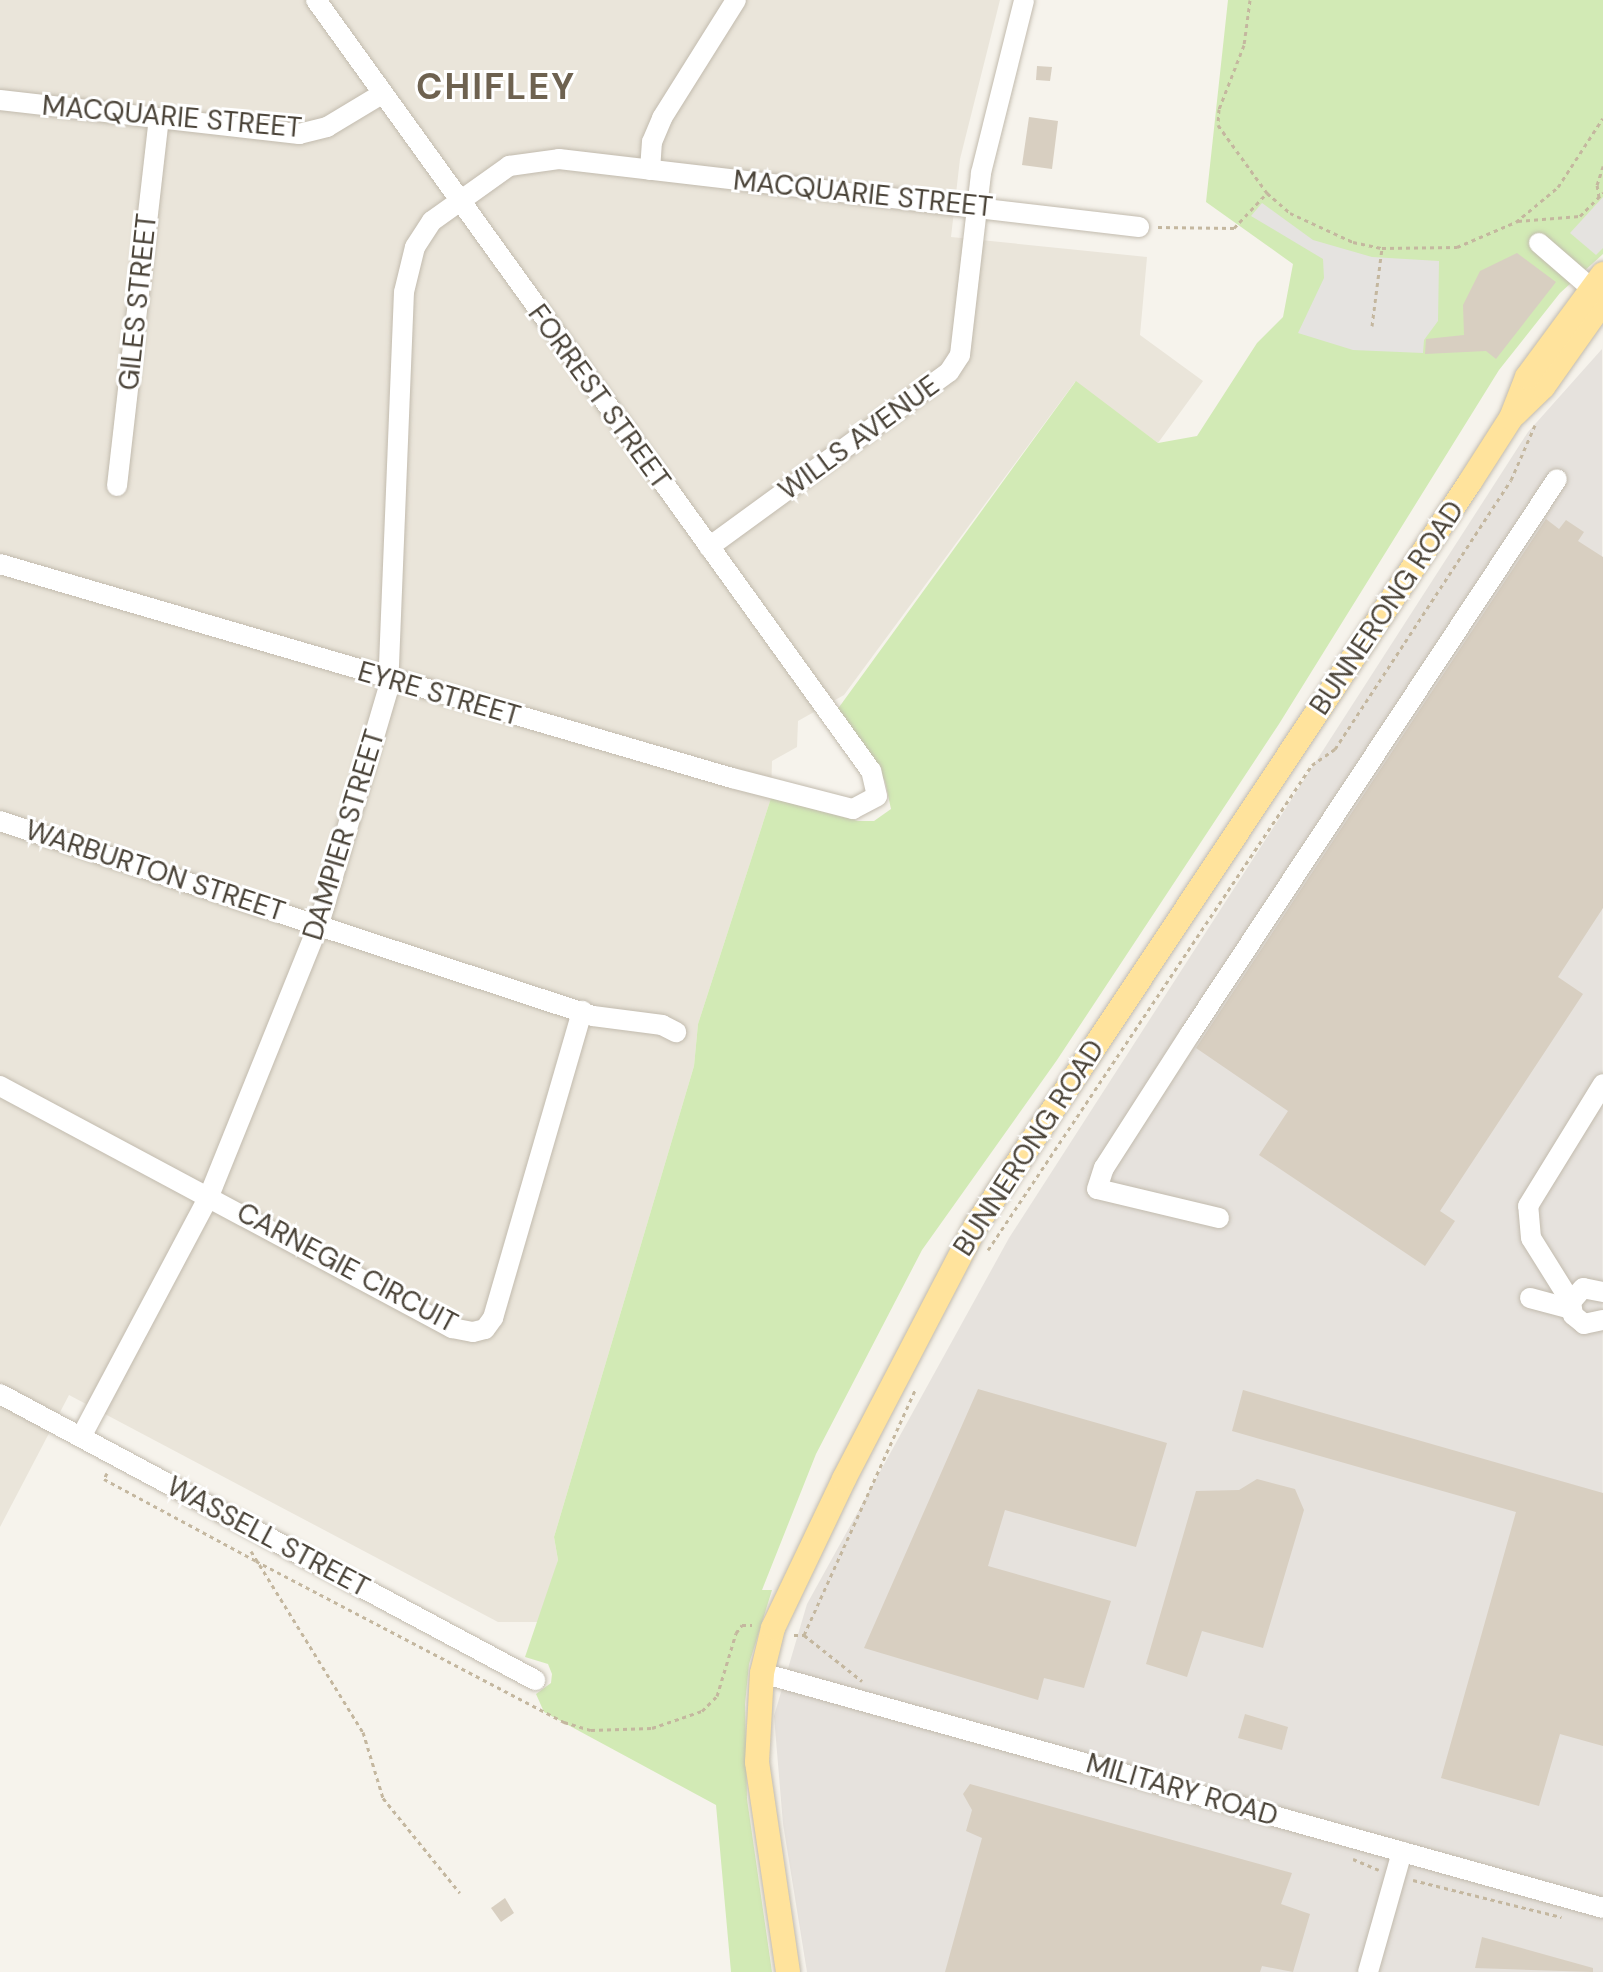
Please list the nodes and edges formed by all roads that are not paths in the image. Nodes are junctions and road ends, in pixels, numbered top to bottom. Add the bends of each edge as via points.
1 (316, 0) edge
2 (736, 0) edge
3 (1024, 0) edge
4 (382, 94) junction
5 (0, 100) edge
6 (159, 118) junction
7 (650, 170) junction
8 (457, 202) junction
9 (978, 207) junction
10 (1139, 227) road end
11 (1539, 243) dead end
12 (1597, 296) edge
13 (1557, 479) dead end
14 (117, 486) dead end
15 (709, 547) junction
16 (0, 564) edge
17 (389, 679) junction
18 (877, 796) joint
19 (0, 821) edge
20 (319, 924) junction
21 (582, 1011) junction
22 (676, 1032) dead end
23 (1603, 1084) edge
24 (0, 1086) edge
25 (209, 1196) junction
26 (1219, 1218) dead end
27 (1587, 1294) edge
28 (1530, 1298) dead end
29 (1603, 1320) edge
30 (0, 1394) edge
31 (81, 1437) junction
32 (762, 1673) junction
33 (535, 1680) dead end
34 (1402, 1852) junction
35 (1603, 1908) edge
36 (785, 1966) edge
37 (1368, 1972) edge

1 - 4 street, FORREST STREET
2 - 7 street via 662,118 652,142
3 - 9 street, WILLS AVENUE
4 - 6 street, MACQUARIE STREET via 327,127 299,134
4 - 8 street, FORREST STREET
5 - 6 street, MACQUARIE STREET
6 - 14 street, GILES STREET
7 - 8 street, MACQUARIE STREET via 559,159 521,162
7 - 9 street, MACQUARIE STREET
8 - 15 street, FORREST STREET
8 - 17 street, DAMPIER STREET via 419,239 404,292
9 - 10 street, MACQUARIE STREET
9 - 15 street, WILLS AVENUE via 960,355 949,372
11 - 12 street
12 - 32 main road, BUNNERONG ROAD via 1543,387 1511,418 977,1224 907,1353 773,1628
13 - 26 street via 1190,1034 1104,1168 1097,1189
15 - 18 street, FORREST STREET via 871,771
16 - 17 street, EYRE STREET
17 - 18 street, EYRE STREET via 853,809
17 - 20 street, DAMPIER STREET
19 - 20 street, WARBURTON STREET
20 - 21 street, WARBURTON STREET
20 - 25 street, DAMPIER STREET
21 - 22 street, WARBURTON STREET
21 - 25 street, CARNEGIE CIRCUIT via 493,1318 485,1329 452,1328
23 - 27 street via 1534,1193 1529,1217 1531,1238
24 - 25 street, CARNEGIE CIRCUIT
25 - 31 street, DAMPIER STREET
27 - 28 street
27 - 29 street via 1584,1324
30 - 31 street, WASSELL STREET
31 - 33 street, WASSELL STREET
32 - 34 street, MILITARY ROAD
32 - 36 main road, BUNNERONG ROAD via 757,1762
34 - 35 street, MILITARY ROAD
34 - 37 street

